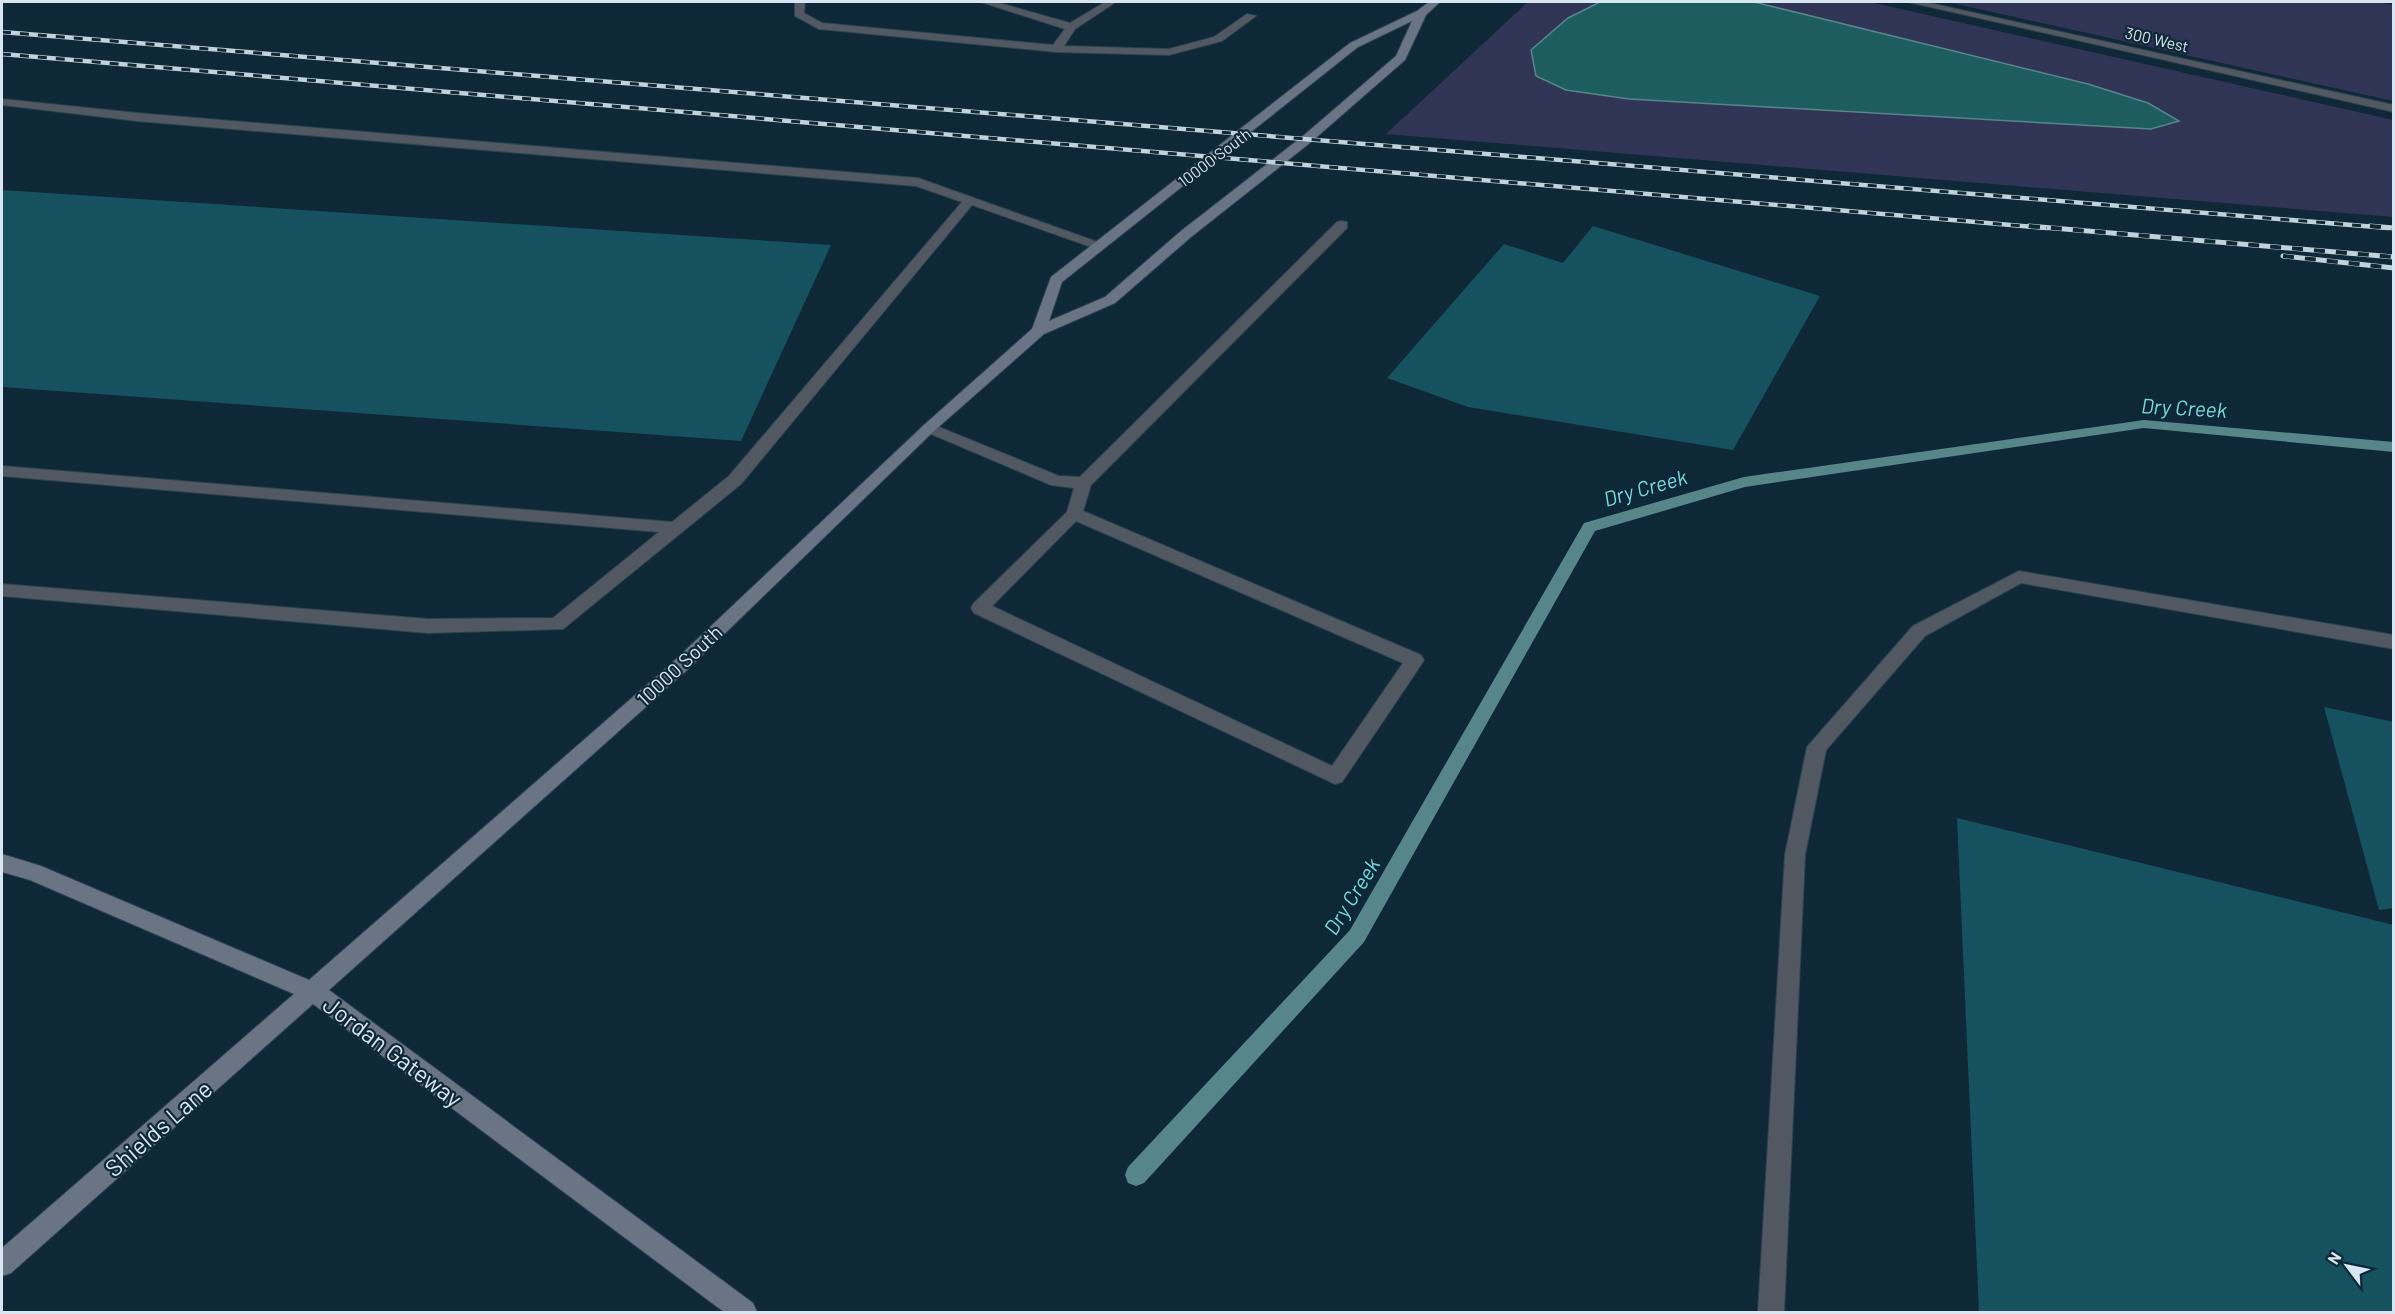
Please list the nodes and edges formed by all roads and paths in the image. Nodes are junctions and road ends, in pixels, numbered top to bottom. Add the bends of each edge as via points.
1 (800, 2) edge
2 (986, 2) edge
3 (1111, 2) edge
4 (1435, 2) edge
5 (1913, 2) edge
6 (1420, 13) junction
7 (1251, 16) dead end
8 (1071, 27) junction
9 (1056, 49) junction
10 (2, 102) edge
11 (2394, 109) edge
12 (970, 200) junction
13 (1342, 225) dead end
14 (1099, 245) junction
15 (1039, 331) junction
16 (929, 428) junction
17 (2, 471) edge
18 (1084, 483) junction
19 (1074, 514) junction
20 (676, 528) junction
21 (2, 590) edge
22 (2394, 642) edge
23 (2, 863) edge
24 (314, 992) junction
25 (2, 1263) edge
26 (744, 1312) edge
27 (1771, 1312) edge

1 - 9 street via 799,14 819,26
2 - 8 street
3 - 8 street
4 - 6 main road, 10000 South
5 - 11 street, 300 West
6 - 14 main road, 10000 South via 1354,45 1276,110
6 - 15 main road, 10000 South via 1401,58 1307,139 1186,234 1110,300
7 - 9 street via 1218,39 1169,52
8 - 9 street
10 - 12 street via 137,117 918,182
12 - 14 street
12 - 20 street via 735,480
13 - 18 street
14 - 15 main road, 10000 South via 1056,280
15 - 16 main road, 10000 South
16 - 18 street via 1057,481
16 - 24 main road, 10000 South via 678,667
17 - 20 street
18 - 19 street
19 - 19 street via 980,608 1335,776 1415,660
20 - 21 street via 557,624 428,626
22 - 27 street via 2019,577 1919,631 1817,747 1795,855
23 - 24 main road, Jordan Gateway via 34,872
24 - 25 main road, Shields Lane
24 - 26 main road, Jordan Gateway

